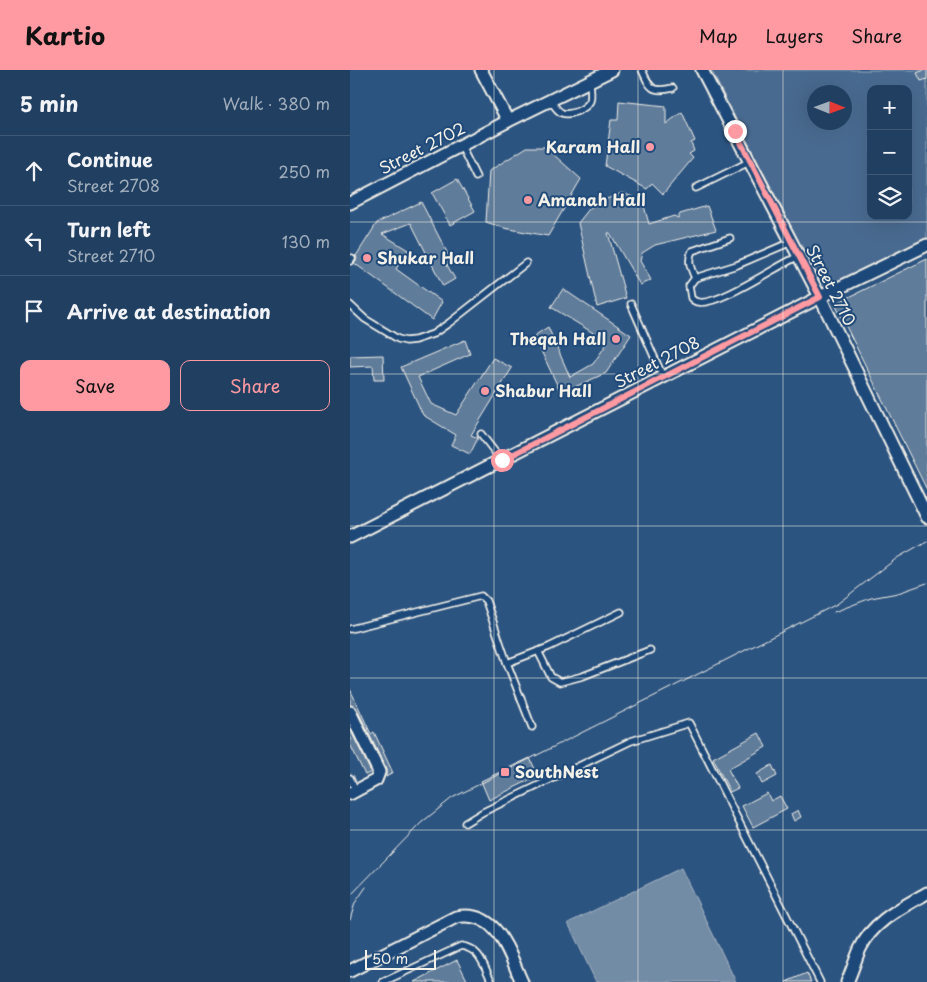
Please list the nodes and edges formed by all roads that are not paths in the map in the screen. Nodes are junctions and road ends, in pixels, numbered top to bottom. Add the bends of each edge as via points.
1 (481, 70) edge
2 (612, 70) edge
3 (642, 70) edge
4 (702, 70) edge
5 (590, 81) junction
6 (673, 88) dead end
7 (551, 101) junction
8 (508, 121) junction
9 (461, 146) junction
10 (751, 161) junction
11 (476, 178) dead end
12 (696, 188) dead end
13 (350, 204) edge
14 (730, 238) dead end
15 (792, 242) junction
16 (927, 245) edge
17 (799, 256) junction
18 (526, 263) dead end
19 (695, 278) junction
20 (820, 297) junction
21 (631, 304) dead end
22 (350, 305) edge
23 (664, 377) junction
24 (481, 434) dead end
25 (502, 460) junction
26 (927, 517) edge
27 (350, 538) edge
28 (621, 612) dead end
29 (350, 629) edge
30 (650, 650) dead end
31 (538, 651) junction
32 (507, 663) junction
33 (350, 712) edge
34 (532, 727) dead end
35 (350, 778) edge
36 (353, 792) edge
37 (465, 823) dead end
38 (927, 892) edge
39 (350, 971) edge
40 (383, 982) edge
41 (492, 982) edge
42 (522, 982) edge
43 (820, 982) edge
44 (847, 982) edge

1 - 8 street
2 - 5 street, Street 2702
3 - 6 lane via 652,89
4 - 10 street, Street 2710
5 - 7 street, Street 2702
5 - 7 lane via 590,101 580,110 567,114 559,112
7 - 8 street, Street 2702
8 - 9 street, Street 2702
9 - 11 lane
9 - 13 street, Street 2702
10 - 12 lane
10 - 15 street, Street 2710
14 - 19 lane via 692,251 690,259
15 - 17 street, Street 2710
15 - 19 lane
16 - 20 street, Street 2708
17 - 19 lane via 711,301 698,302 691,298 689,286
17 - 20 street, Street 2710
18 - 22 lane via 433,334 415,340 398,339 365,319
20 - 23 street, Street 2708
20 - 26 street, Street 2710
21 - 23 lane
23 - 25 street, Street 2708
24 - 25 lane
25 - 27 street, Street 2708
28 - 31 lane
29 - 32 lane via 481,596 486,601
30 - 31 lane via 560,682 551,677
31 - 32 lane
32 - 34 lane
33 - 36 street via 379,772 376,780
35 - 36 lane
37 - 43 lane via 631,742 689,724
38 - 44 street via 878,923 860,948
39 - 42 street via 456,917 477,916 502,937
40 - 41 lane via 461,946 477,952

